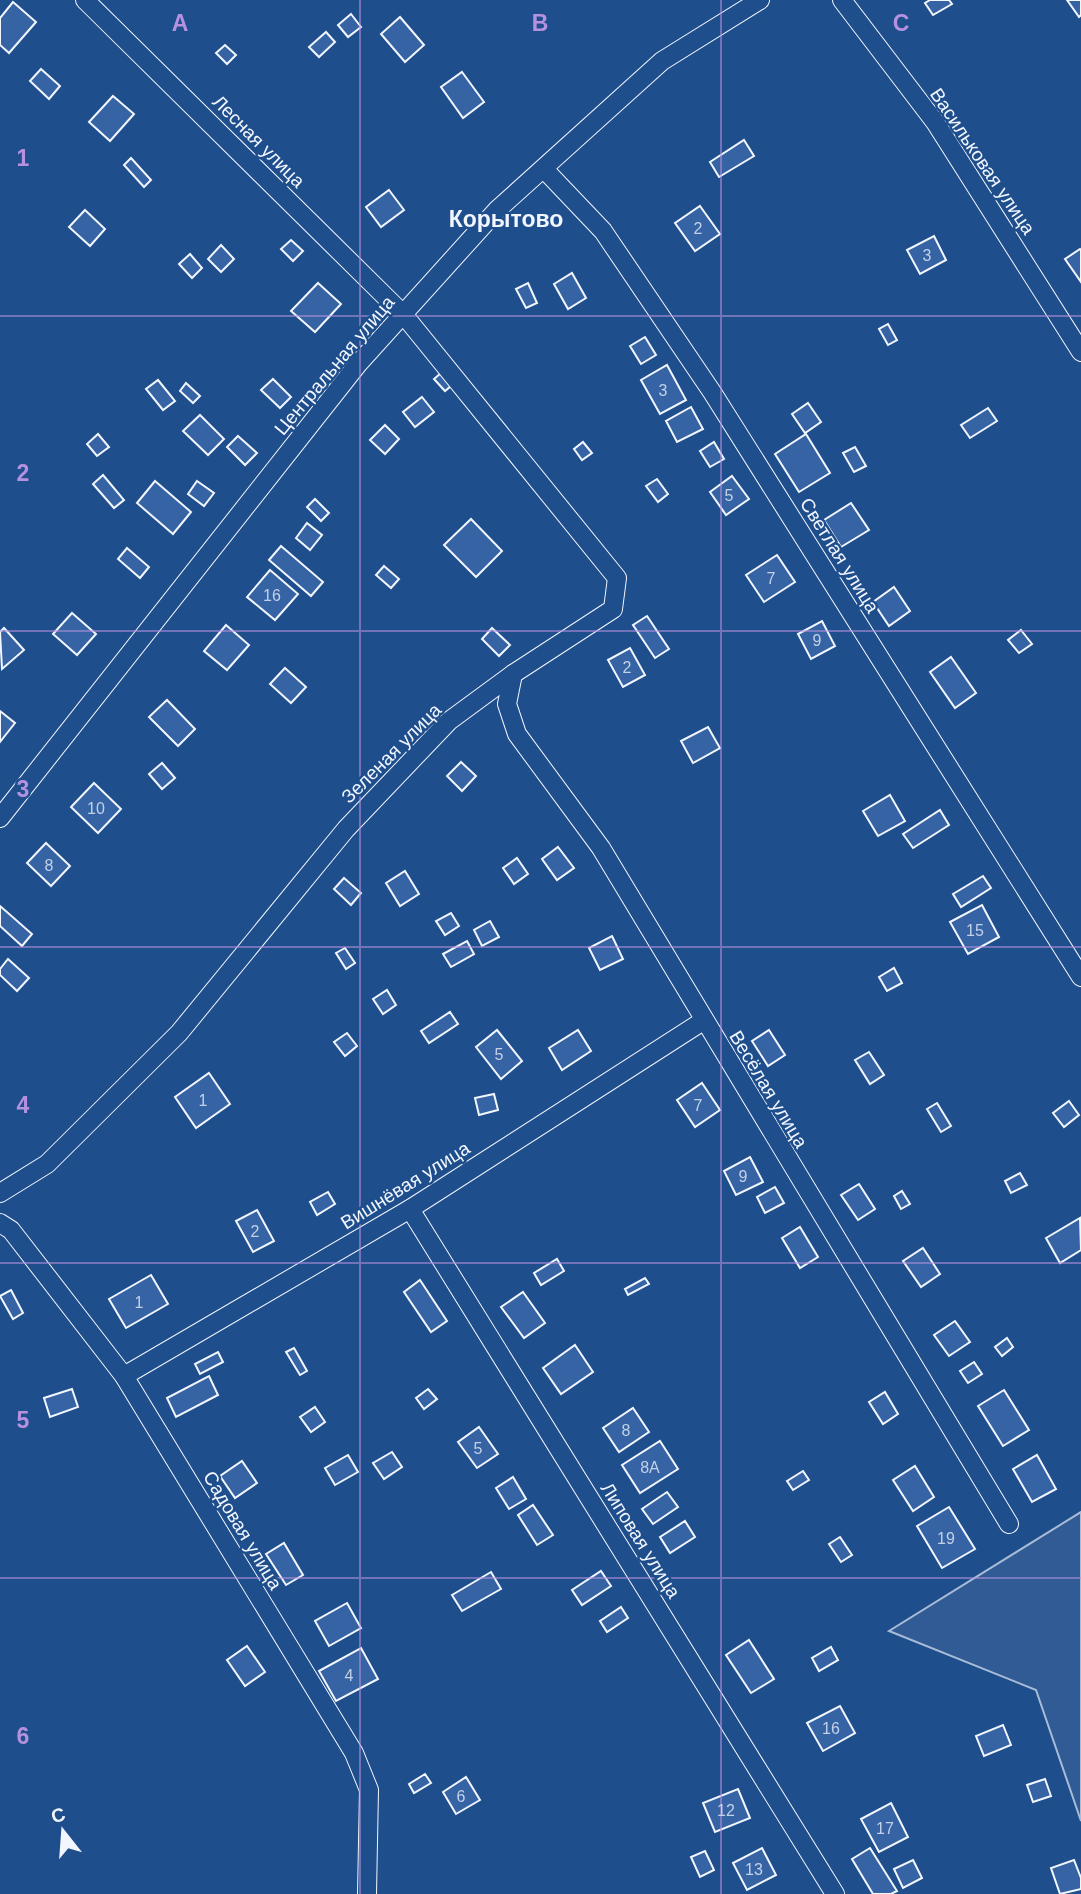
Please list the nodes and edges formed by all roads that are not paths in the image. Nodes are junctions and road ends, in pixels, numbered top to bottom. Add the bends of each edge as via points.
1 (85, 0) edge
2 (761, 0) edge
3 (842, 0) edge
4 (544, 169) junction
5 (403, 314) junction
6 (1081, 352) edge
7 (513, 674) junction
8 (0, 818) edge
9 (1081, 977) edge
10 (703, 1021) junction
11 (0, 1193) edge
12 (410, 1209) junction
13 (0, 1223) edge
14 (124, 1376) junction
15 (1009, 1524) dead end
16 (367, 1894) edge
17 (835, 1894) edge

1 - 5 street, Лесная улица
2 - 4 street, Центральная улица via 662,61
3 - 6 street, Васильковая улица via 935,122
4 - 5 street, Центральная улица via 497,210
4 - 9 street, Светлая улица via 603,231 712,392
5 - 7 street, Зеленая улица via 617,578 613,609
5 - 8 street, Центральная улица via 358,364
7 - 10 street, Весёлая улица via 506,704 517,734 601,848
7 - 11 street, Зеленая улица via 449,721 346,829 179,1033 47,1164
10 - 12 street, Вишнёвая улица
10 - 15 street, Весёлая улица
12 - 14 street, Вишнёвая улица
12 - 17 street, Липовая улица
13 - 14 street, Садовая улица
14 - 16 street, Садовая улица via 354,1753 369,1790

